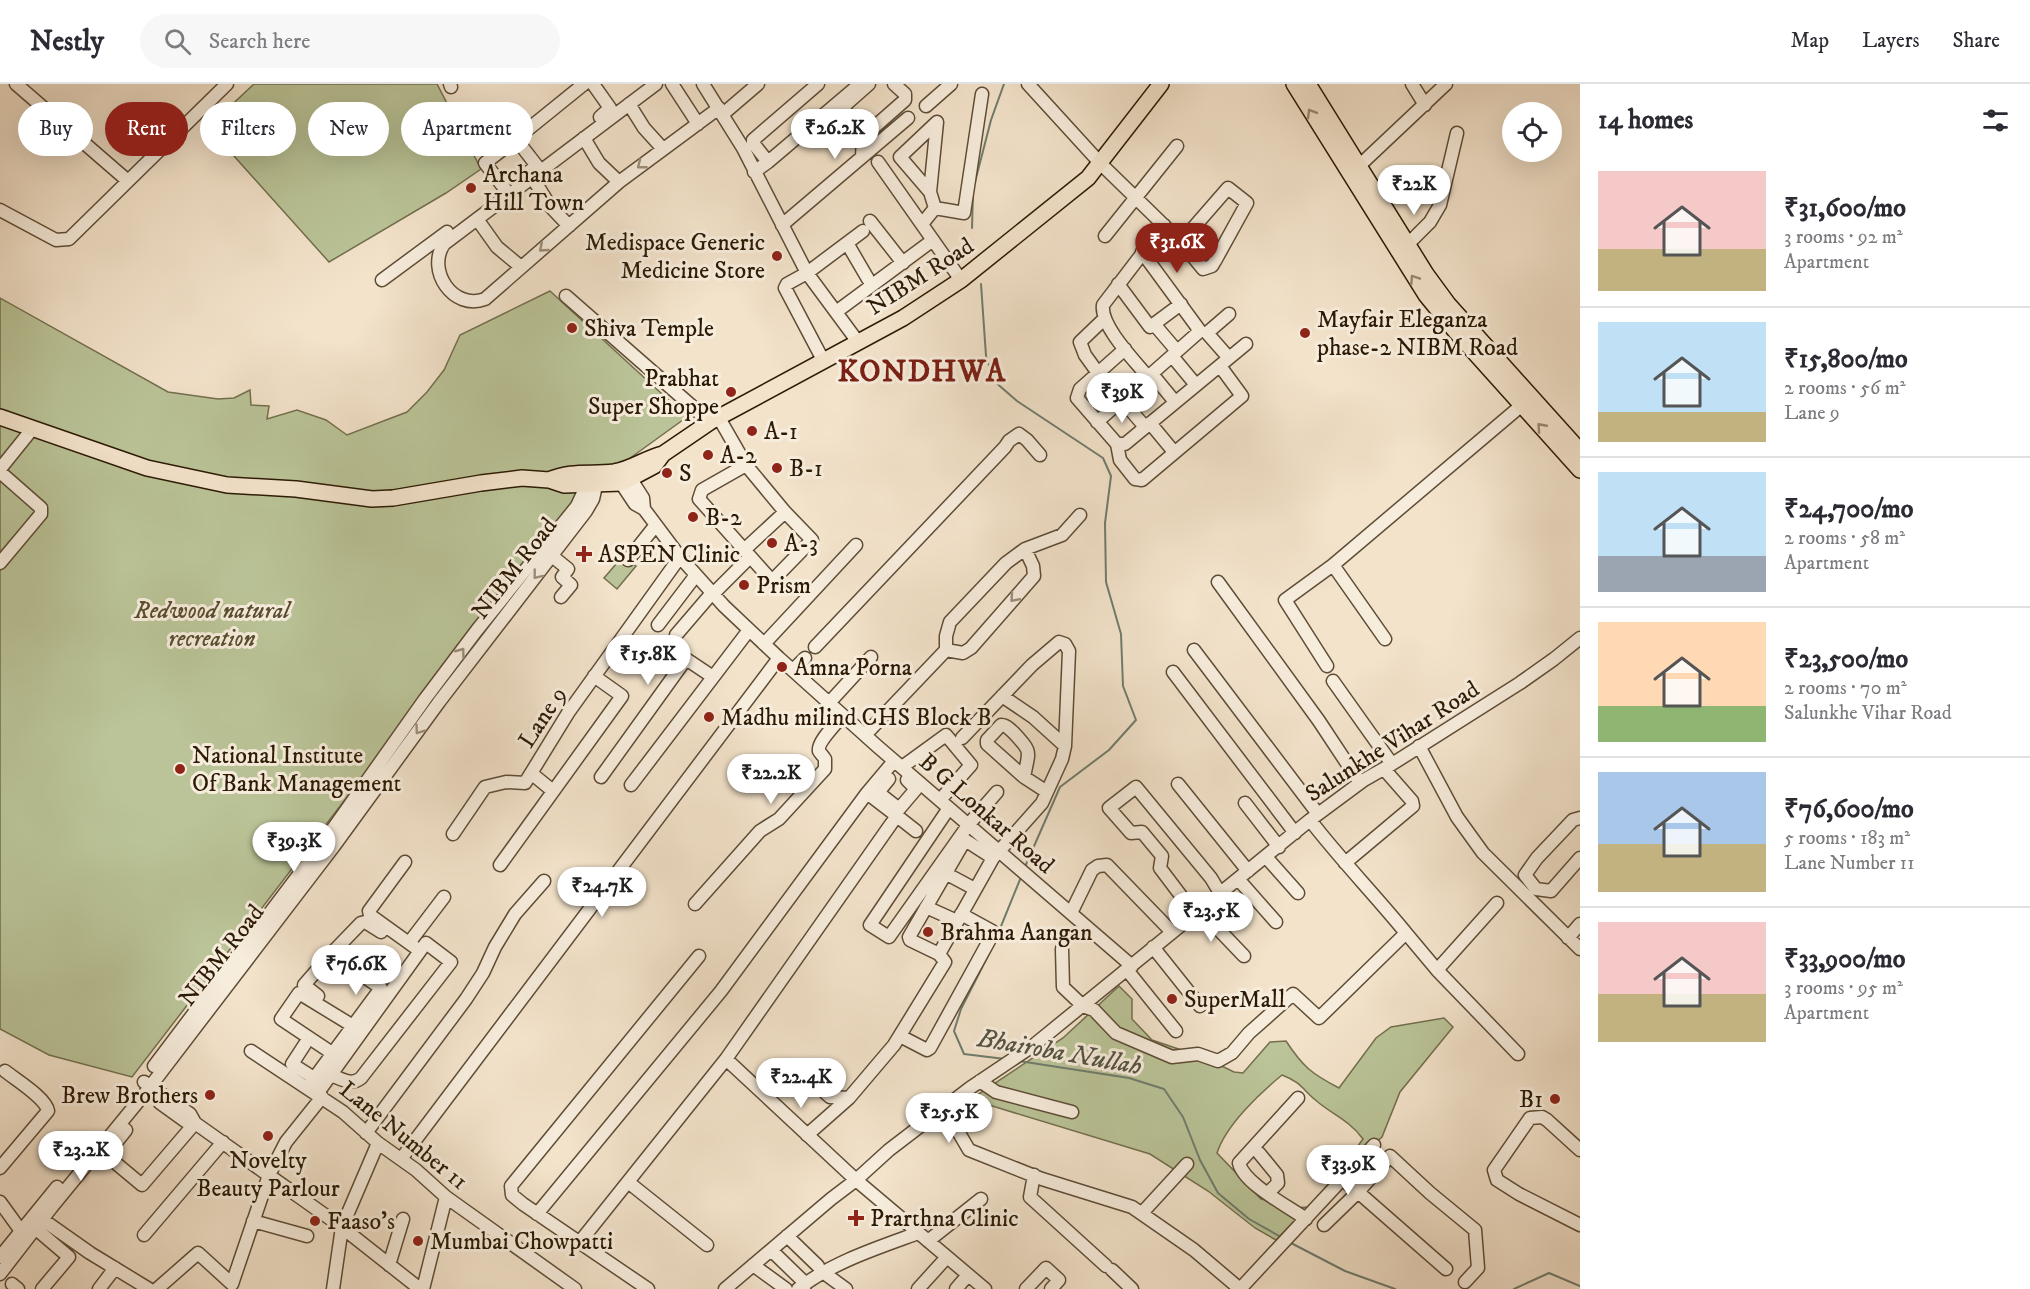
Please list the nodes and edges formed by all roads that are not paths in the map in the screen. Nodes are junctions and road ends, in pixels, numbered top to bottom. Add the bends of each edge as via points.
1 (16, 84) edge
2 (227, 84) edge
3 (584, 84) edge
4 (593, 84) edge
5 (656, 84) edge
6 (672, 84) edge
7 (703, 84) edge
8 (758, 84) edge
9 (818, 84) edge
10 (860, 84) edge
11 (868, 84) edge
12 (894, 84) edge
13 (951, 84) edge
14 (1028, 84) edge
15 (1161, 84) edge
16 (1294, 84) edge
17 (1308, 84) edge
18 (1412, 84) edge
19 (1446, 84) edge
20 (982, 94) dead end
21 (629, 104) junction
22 (1425, 105) junction
23 (926, 106) dead end
24 (721, 111) junction
25 (908, 118) dead end
26 (698, 124) junction
27 (533, 125) edge
28 (1457, 134) dead end
29 (863, 137) junction
30 (584, 138) junction
31 (1177, 146) dead end
32 (663, 148) junction
33 (494, 156) edge
34 (526, 156) edge
35 (862, 158) junction
36 (768, 162) junction
37 (878, 162) dead end
38 (1101, 164) junction
39 (1359, 166) junction
40 (534, 171) junction
41 (754, 172) junction
42 (128, 181) junction
43 (619, 182) junction
44 (505, 189) junction
45 (930, 192) junction
46 (1136, 198) junction
47 (934, 208) junction
48 (0, 210) edge
49 (477, 219) junction
50 (922, 224) junction
51 (782, 225) junction
52 (1164, 225) junction
53 (569, 226) junction
54 (1105, 236) dead end
55 (933, 240) junction
56 (1181, 242) junction
57 (847, 243) junction
58 (1407, 244) junction
59 (1142, 252) junction
60 (903, 262) junction
61 (520, 267) junction
62 (807, 273) junction
63 (868, 279) dead end
64 (382, 280) dead end
65 (961, 280) junction
66 (1118, 284) junction
67 (566, 296) dead end
68 (1181, 304) junction
69 (836, 312) junction
70 (1229, 314) dead end
71 (1104, 319) junction
72 (1155, 324) junction
73 (1204, 332) junction
74 (858, 342) junction
75 (1246, 344) dead end
76 (1125, 349) junction
77 (1174, 354) junction
78 (823, 360) junction
79 (1225, 362) junction
80 (1098, 373) junction
81 (1150, 376) junction
82 (1196, 385) junction
83 (1122, 400) junction
84 (1175, 402) junction
85 (1522, 405) junction
86 (0, 417) edge
87 (715, 420) junction
88 (1097, 422) junction
89 (1148, 425) junction
90 (33, 428) junction
91 (1116, 444) junction
92 (1580, 451) edge
93 (1174, 452) junction
94 (1040, 455) dead end
95 (746, 465) junction
96 (0, 470) edge
97 (1580, 470) edge
98 (622, 476) junction
99 (592, 479) junction
100 (581, 509) junction
101 (785, 512) junction
102 (1080, 515) dead end
103 (655, 526) junction
104 (856, 545) dead end
105 (1025, 549) junction
106 (747, 553) junction
107 (552, 556) junction
108 (680, 557) junction
109 (628, 560) dead end
110 (0, 563) edge
111 (1333, 565) junction
112 (696, 575) junction
113 (1218, 582) dead end
114 (713, 593) junction
115 (561, 597) dead end
116 (658, 625) dead end
117 (749, 630) junction
118 (676, 635) dead end
119 (1580, 638) edge
120 (1385, 639) dead end
121 (764, 644) junction
122 (815, 647) dead end
123 (946, 650) junction
124 (1194, 650) dead end
125 (872, 657) dead end
126 (779, 658) junction
127 (805, 658) dead end
128 (1327, 666) dead end
129 (793, 670) junction
130 (1173, 672) dead end
131 (594, 676) junction
132 (713, 677) junction
133 (1333, 681) dead end
134 (1002, 696) junction
135 (829, 703) junction
136 (842, 716) junction
137 (865, 735) junction
138 (962, 738) dead end
139 (1065, 746) junction
140 (1419, 746) junction
141 (1388, 766) junction
142 (902, 770) junction
143 (601, 777) dead end
144 (1024, 777) dead end
145 (528, 778) junction
146 (1178, 783) dead end
147 (1360, 783) junction
148 (631, 785) dead end
149 (553, 791) junction
150 (997, 792) dead end
151 (1047, 792) junction
152 (867, 793) junction
153 (884, 802) junction
154 (1245, 802) dead end
155 (944, 804) junction
156 (897, 816) junction
157 (1314, 817) junction
158 (1580, 818) edge
159 (969, 824) junction
160 (916, 831) dead end
161 (1295, 833) junction
162 (453, 834) dead end
163 (1278, 847) junction
164 (996, 854) junction
165 (1266, 857) junction
166 (1580, 858) edge
167 (405, 862) dead end
168 (1345, 863) junction
169 (501, 865) dead end
170 (945, 873) junction
171 (1243, 875) junction
172 (544, 881) dead end
173 (975, 889) junction
174 (1220, 893) junction
175 (1298, 893) dead end
176 (1532, 894) junction
177 (444, 897) dead end
178 (1497, 903) dead end
179 (695, 904) dead end
180 (926, 907) junction
181 (1197, 911) junction
182 (1071, 913) junction
183 (959, 918) junction
184 (1276, 922) dead end
185 (1580, 924) edge
186 (1171, 931) junction
187 (1406, 933) junction
188 (1568, 938) junction
189 (406, 946) junction
190 (1153, 947) junction
191 (1062, 949) dead end
192 (1580, 949) edge
193 (420, 951) junction
194 (331, 954) junction
195 (939, 954) junction
196 (699, 956) dead end
197 (1244, 956) dead end
198 (1130, 968) junction
199 (1437, 970) junction
200 (1083, 1006) junction
201 (1200, 1006) dead end
202 (355, 1023) junction
203 (1176, 1031) dead end
204 (900, 1036) junction
205 (305, 1044) dead end
206 (251, 1051) dead end
207 (332, 1053) junction
208 (1518, 1054) dead end
209 (726, 1059) junction
210 (797, 1067) dead end
211 (2, 1072) edge
212 (331, 1075) junction
213 (980, 1081) junction
214 (145, 1087) junction
215 (315, 1089) junction
216 (849, 1098) junction
217 (1298, 1098) dead end
218 (945, 1109) junction
219 (1072, 1112) dead end
220 (195, 1123) junction
221 (119, 1125) junction
222 (366, 1133) junction
223 (807, 1135) junction
224 (223, 1142) junction
225 (378, 1143) junction
226 (1374, 1145) dead end
227 (1580, 1150) edge
228 (1259, 1153) dead end
229 (401, 1159) junction
230 (1187, 1164) dead end
231 (0, 1168) edge
232 (269, 1175) junction
233 (1034, 1175) junction
234 (856, 1180) junction
235 (1343, 1180) junction
236 (628, 1182) junction
237 (1358, 1192) junction
238 (1268, 1193) junction
239 (446, 1197) junction
240 (981, 1199) dead end
241 (0, 1202) edge
242 (1142, 1213) junction
243 (537, 1214) junction
244 (403, 1219) dead end
245 (37, 1221) junction
246 (254, 1221) junction
247 (1302, 1223) junction
248 (1324, 1225) dead end
249 (1580, 1225) edge
250 (342, 1227) junction
251 (21, 1231) junction
252 (144, 1235) dead end
253 (307, 1236) dead end
254 (787, 1236) junction
255 (923, 1237) junction
256 (579, 1243) junction
257 (707, 1245) dead end
258 (771, 1250) junction
259 (0, 1257) edge
260 (947, 1257) junction
261 (389, 1264) junction
262 (753, 1265) junction
263 (115, 1268) junction
264 (1446, 1269) dead end
265 (821, 1270) junction
266 (0, 1274) edge
267 (968, 1275) junction
268 (1465, 1282) dead end
269 (802, 1286) edge
270 (148, 1288) edge
271 (42, 1289) edge
272 (99, 1289) edge
273 (333, 1289) edge
274 (421, 1289) edge
275 (575, 1289) edge
276 (648, 1289) edge
277 (725, 1289) edge
278 (786, 1289) edge
279 (846, 1289) edge
280 (918, 1289) edge
281 (956, 1289) edge
282 (985, 1289) edge
283 (1026, 1289) edge
284 (1052, 1289) edge
285 (1132, 1289) edge
286 (1240, 1289) edge

1 - 42 street
2 - 42 street
3 - 27 street
4 - 40 street via 610,108
5 - 21 street
6 - 26 street
7 - 24 street
8 - 24 street
9 - 36 street via 753,140
10 - 36 street
11 - 29 street via 843,108
12 - 29 street via 905,94 905,100
13 - 23 street
14 - 38 street
15 - 38 main road, NIBM Road
85 -> 16 main road via 1416,282
17 - 39 main road
18 - 22 street
19 - 22 street
20 - 47 street via 964,213
21 - 30 street
21 - 32 street
22 - 39 street
24 - 26 street
24 - 41 street
25 - 35 street
26 - 32 street
28 - 58 street via 1440,205 1430,222
29 - 35 street
30 - 40 street
30 - 43 street via 599,163
31 - 46 street
32 -> 43 street
33 - 44 street via 485,163
34 - 40 street
35 - 51 street
36 - 41 street
37 - 50 street
38 - 46 street
38 - 65 main road, NIBM Road
39 - 58 main road
40 - 44 street
40 - 49 street
40 - 53 street via 550,206
41 - 51 street
42 - 48 street via 69,239 56,240
43 - 53 street
44 - 64 street
45 - 45 street via 935,146 937,122 900,157
45 - 47 street
46 - 52 street
46 - 54 street
47 - 50 street
49 - 61 street via 497,247
49 - 61 street via 437,253 444,285 458,297 477,302
50 - 55 street
51 - 62 street
52 - 56 street
52 - 59 street
53 -> 61 street
55 - 60 street
55 - 65 street
56 - 56 street via 1203,269 1212,266 1247,203 1228,188
57 - 60 street via 866,226
57 - 62 street
57 - 63 street
58 - 92 main road via 1448,304
59 - 66 street
59 - 68 street
60 - 69 street
62 - 69 street
62 - 78 street via 787,284 785,291
65 - 74 main road, NIBM Road
66 - 71 street via 1103,305
66 - 72 street via 1150,327
67 - 87 street
68 - 72 street
68 - 73 street
69 - 74 street
70 - 73 street
71 - 76 street
71 - 80 street via 1080,342
72 - 77 street
73 - 77 street
73 - 79 street
74 - 78 main road, NIBM Road
75 - 79 street
76 - 80 street
76 - 81 street
77 - 81 street
77 - 82 street
78 - 87 main road, NIBM Road
79 - 82 street
79 - 93 street via 1242,396
80 - 88 street via 1077,395
81 - 83 street
81 - 84 street
82 - 84 street
83 - 88 street
83 - 89 street
84 - 89 street
97 -> 85 main road
85 - 111 street
86 - 90 main road, NIBM Road
87 - 95 street
87 - 98 main road, NIBM Road
88 - 91 street
89 - 91 street via 1125,444
89 - 93 street
90 - 96 street
90 - 99 main road, NIBM Road via 147,468 227,485 354,497 393,498 522,478 549,480 563,474
91 - 93 street via 1120,460 1138,481
94 - 122 street via 1019,434 1009,441
95 - 101 street
95 - 106 street via 702,490 699,499
96 - 110 street via 41,508 41,514
98 - 99 main road, NIBM Road
98 - 103 street, B G Lonkar Road via 643,498 644,509
99 - 100 street, NIBM Road
100 - 107 street, NIBM Road
214 -> 100 street, NIBM Road via 202,1000 326,840 477,630
101 - 106 street
101 - 106 street via 812,540 772,581
102 - 105 street via 1062,535
103 - 108 street, B G Lonkar Road
103 - 109 street
104 - 121 street
105 - 123 street via 1006,563 950,622
105 -> 123 street via 1034,576 971,648 963,652
106 - 114 street
107 - 115 street via 568,569 562,577 571,585
107 -> 214 street, NIBM Road via 334,846
108 - 112 street, B G Lonkar Road
108 - 131 street, Lane 9
111 - 120 street
111 - 128 street via 1285,600
112 - 114 street, B G Lonkar Road
112 - 116 street
113 - 147 street
114 - 117 street, B G Lonkar Road
114 - 118 street
117 - 121 street, B G Lonkar Road
117 - 132 street
119 - 140 street, Salunkhe Vihar Road via 1520,683
121 - 126 street, B G Lonkar Road
123 - 137 street
124 - 157 street
125 - 135 street
126 - 129 street, B G Lonkar Road
126 - 229 street
127 - 129 street
129 - 135 street, B G Lonkar Road
130 - 161 street
131 - 145 street, Lane 9
131 - 149 street via 622,696
132 - 143 street via 686,658
132 - 148 street
133 - 141 street
134 - 138 street
134 - 139 street
134 - 139 street via 1038,659 1059,642 1065,644 1070,663
135 - 136 street, B G Lonkar Road
136 - 137 street, B G Lonkar Road
136 - 179 street via 819,747 825,769 779,819 760,831
137 - 142 street, B G Lonkar Road
139 - 151 street
140 - 141 street, Salunkhe Vihar Road
140 - 176 street via 1457,817 1483,853
141 - 147 street, Salunkhe Vihar Road
141 - 168 street via 1413,806
142 - 152 street
142 - 153 street via 894,772 880,790
142 - 153 street via 916,789 902,808
142 - 155 street, B G Lonkar Road
142 - 155 street via 946,735 971,765
144 - 151 street
145 - 149 street
145 - 162 street via 485,787
146 - 171 street
147 - 157 street, Salunkhe Vihar Road
149 - 169 street
150 - 159 street
151 - 164 street
152 - 153 street
152 - 243 street via 721,991
153 - 156 street
154 - 163 street
155 - 159 street, B G Lonkar Road
155 - 159 street via 870,925 889,938
156 - 160 street
156 - 209 street
157 - 161 street, Salunkhe Vihar Road
157 - 168 street
158 - 176 street via 1573,820 1529,868 1525,875
159 - 164 street, B G Lonkar Road
161 - 163 street, Salunkhe Vihar Road
163 - 165 street, Salunkhe Vihar Road
164 - 170 street via 966,839
164 - 173 street
164 - 182 street, B G Lonkar Road via 1019,867
165 - 171 street, Salunkhe Vihar Road
165 - 175 street
166 - 176 street via 1551,891
167 - 189 street via 369,911
168 - 187 street
170 - 173 street
170 - 180 street
171 - 174 street, Salunkhe Vihar Road
171 - 184 street
172 - 222 street via 515,914 466,999
173 - 183 street
174 - 181 street, Salunkhe Vihar Road
174 - 181 street via 1136,787 1109,808 1131,833 1142,832 1162,856 1160,868
176 - 188 street
177 - 189 street
178 - 199 street
180 - 183 street
180 - 195 street via 909,939
181 - 186 street, Salunkhe Vihar Road
181 - 197 street
182 - 186 street via 1092,870 1107,865
182 - 198 street, B G Lonkar Road
183 - 195 street
183 - 204 street via 992,931 990,939 930,1048
185 - 188 street
186 - 190 street, Salunkhe Vihar Road
187 - 199 street
187 - 200 street via 1319,1018 1293,994 1232,1053 1218,1061 1198,1054 1172,1057 1116,1033 1094,1010
188 - 192 street
189 - 193 street
189 - 194 street via 365,922
190 - 198 street, Salunkhe Vihar Road
190 - 201 street
191 - 200 street via 1063,987
193 - 212 street
193 - 212 street via 426,943 451,962 361,1078 349,1082
194 - 202 street, Lane Number 11 via 381,988
194 - 202 street via 304,985
195 - 204 street via 945,962
196 - 243 street via 511,1186 512,1195
198 - 200 street, Salunkhe Vihar Road
198 - 203 street, B G Lonkar Road
199 - 208 street
200 - 213 street, Salunkhe Vihar Road
202 - 207 street, Lane Number 11
202 - 207 street via 299,993 280,1019
204 - 216 street
205 - 215 street via 292,1064
206 - 215 street
207 - 215 street, Lane Number 11
209 - 223 street
209 - 236 street
210 - 216 street via 830,1097
211 - 231 street via 42,1101 48,1111
212 - 215 street
213 - 218 street, Salunkhe Vihar Road
213 - 219 street via 996,1092
214 - 220 street via 190,1114
214 - 221 street, NIBM Road
214 - 245 street, NIBM Road
215 - 222 street, Lane Number 11
215 - 232 street
216 - 223 street
217 - 238 street via 1239,1163 1243,1173
218 - 233 street via 969,1150
218 - 234 street, Salunkhe Vihar Road
220 - 221 street via 142,1185 106,1155 126,1130
220 - 224 street
221 - 245 street, NIBM Road
222 - 225 street, Lane Number 11
223 - 234 street
224 - 232 street
224 - 252 street
225 - 229 street, Lane Number 11
225 - 250 street
226 - 235 street
227 - 249 street via 1547,1120 1530,1118 1494,1170 1497,1180
228 - 238 street via 1277,1175 1278,1183
229 - 239 street, Lane Number 11
230 - 242 street
232 - 246 street
232 - 250 street
233 - 242 street
233 - 285 street via 1030,1197
234 - 254 street, Salunkhe Vihar Road
234 - 255 street
235 - 237 street
235 - 247 street
236 - 256 street
236 - 257 street
237 - 248 street
237 - 264 street
237 - 268 street via 1390,1156 1475,1230 1478,1269
238 - 247 street
239 - 274 street
239 - 275 street, Lane Number 11
240 - 255 street
241 - 251 street
242 - 286 street
243 - 256 street
244 - 261 street
245 - 251 street, NIBM Road
245 - 263 street
245 - 266 street, NIBM Road
245 - 271 street via 69,1257
246 - 253 street
246 - 270 street via 232,1284 198,1253
247 - 286 street
250 - 261 street
250 - 273 street
251 - 259 street, NIBM Road
254 - 258 street, Salunkhe Vihar Road
254 - 265 street
255 - 260 street
255 - 265 street via 866,1252
256 - 276 street
258 - 262 street, Salunkhe Vihar Road
258 - 269 street
260 - 267 street
260 - 280 street
261 - 274 street
262 - 277 street, Salunkhe Vihar Road
262 - 278 street
263 - 270 street
263 - 272 street
265 - 269 street
265 - 279 street
267 - 281 street
267 - 282 street
283 - 284 street via 1046,1268 1059,1280

